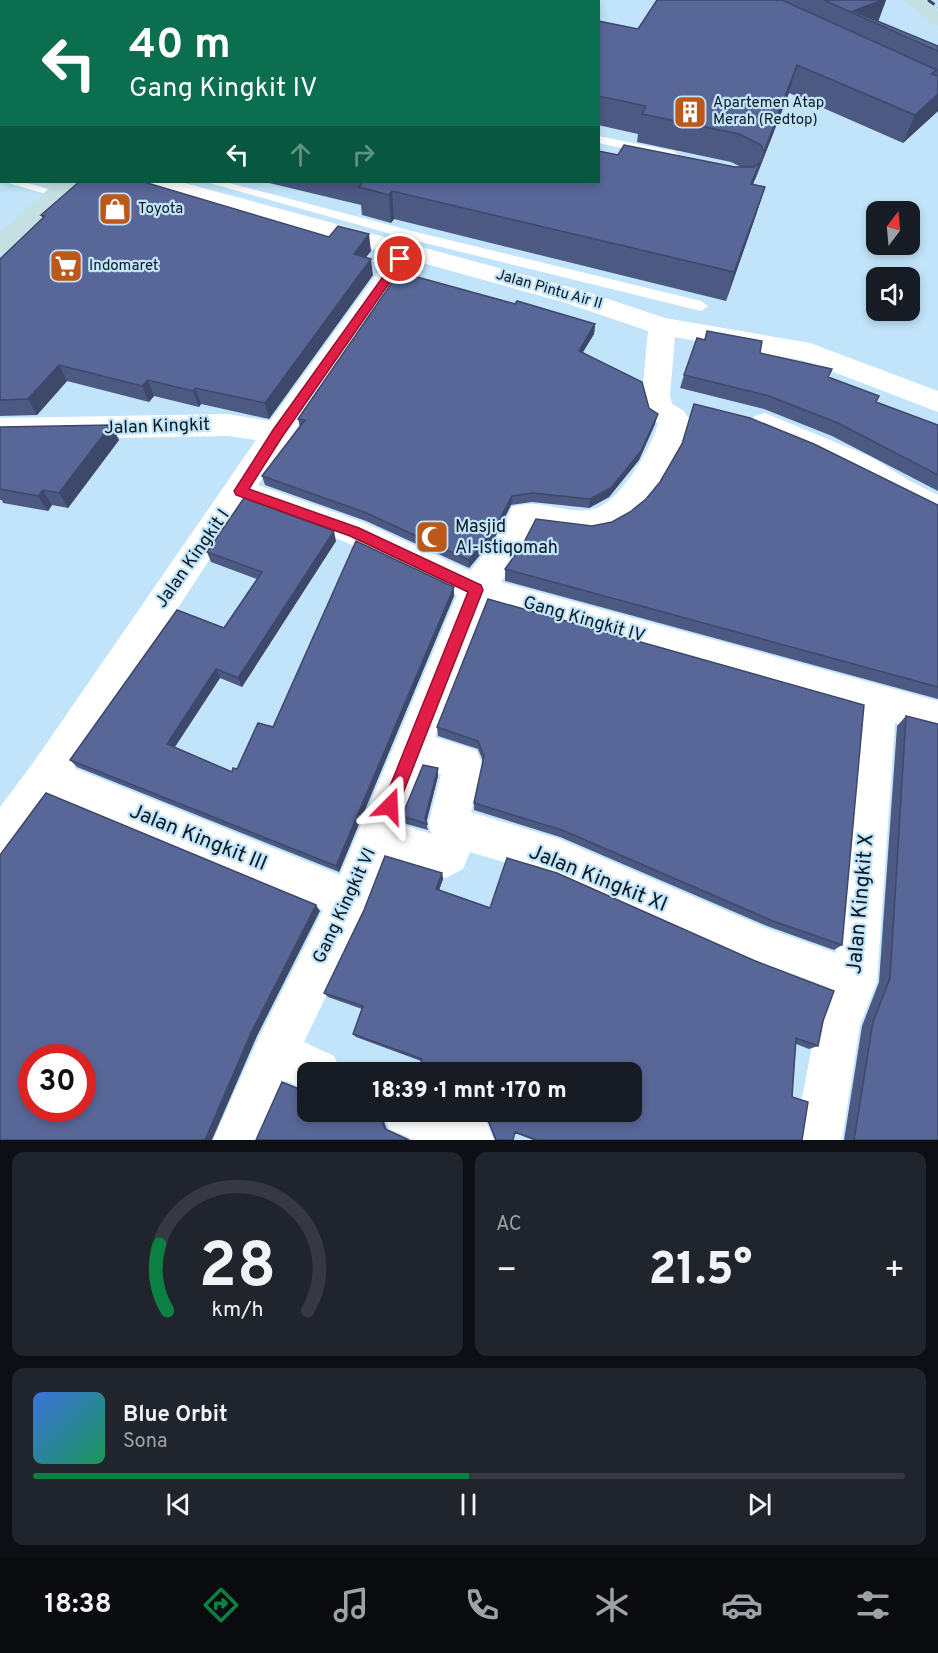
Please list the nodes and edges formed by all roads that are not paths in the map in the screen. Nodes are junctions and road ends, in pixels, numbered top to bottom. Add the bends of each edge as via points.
1 (913, 0) edge
2 (938, 20) edge
3 (600, 139) edge
4 (680, 157) edge
5 (21, 183) edge
6 (161, 183) edge
7 (216, 183) edge
8 (63, 187) edge
9 (0, 245) edge
10 (407, 250) junction
11 (701, 306) dead end
12 (662, 326) junction
13 (656, 395) junction
14 (938, 402) edge
15 (701, 407) edge
16 (743, 417) edge
17 (0, 429) edge
18 (278, 434) junction
19 (240, 491) junction
20 (938, 509) edge
21 (476, 590) junction
22 (878, 701) junction
23 (938, 718) edge
24 (413, 748) junction
25 (47, 777) junction
26 (459, 828) junction
27 (377, 837) junction
28 (0, 840) edge
29 (350, 900) junction
30 (855, 982) junction
31 (275, 1053) junction
32 (297, 1063) edge
33 (429, 1122) edge
34 (237, 1140) edge
35 (470, 1140) edge
36 (818, 1140) edge

1 - 2 street
3 - 4 lane
5 - 8 lane
6 - 10 street, Jalan Pintu Air II
7 - 11 lane
8 - 9 street
10 - 12 street, Jalan Pintu Air II
10 - 18 street, Jalan Kingkit I
12 - 13 street
12 - 14 street, Jalan Pintu Air II via 810,352
13 - 15 street
13 - 21 street, Gang Kingkit VI via 659,410 674,419 674,424 645,483 611,515 594,523 523,516 509,546
16 - 20 street via 830,450
17 - 18 street, Jalan Kingkit via 228,425
18 - 19 street, Jalan Kingkit I
19 - 21 street, Gang Kingkit IV via 354,532
19 - 25 street, Jalan Kingkit I
21 - 22 street, Gang Kingkit IV
21 - 24 street, Gang Kingkit VI
22 - 23 street, Gang Kingkit IV
22 - 30 street, Jalan Kingkit X
24 - 26 street via 463,763 447,824
24 - 27 street, Gang Kingkit VI
25 - 28 street, Jalan Kingkit I
25 - 29 street, Jalan Kingkit III
26 - 27 street via 446,858
26 - 30 street, Jalan Kingkit XI via 559,859 762,948
27 - 29 street, Gang Kingkit VI
29 - 31 street, Gang Kingkit VI
30 - 36 street, Jalan Kingkit X via 838,1025
31 - 32 street
31 - 34 street, Gang Kingkit VI
33 - 35 street

